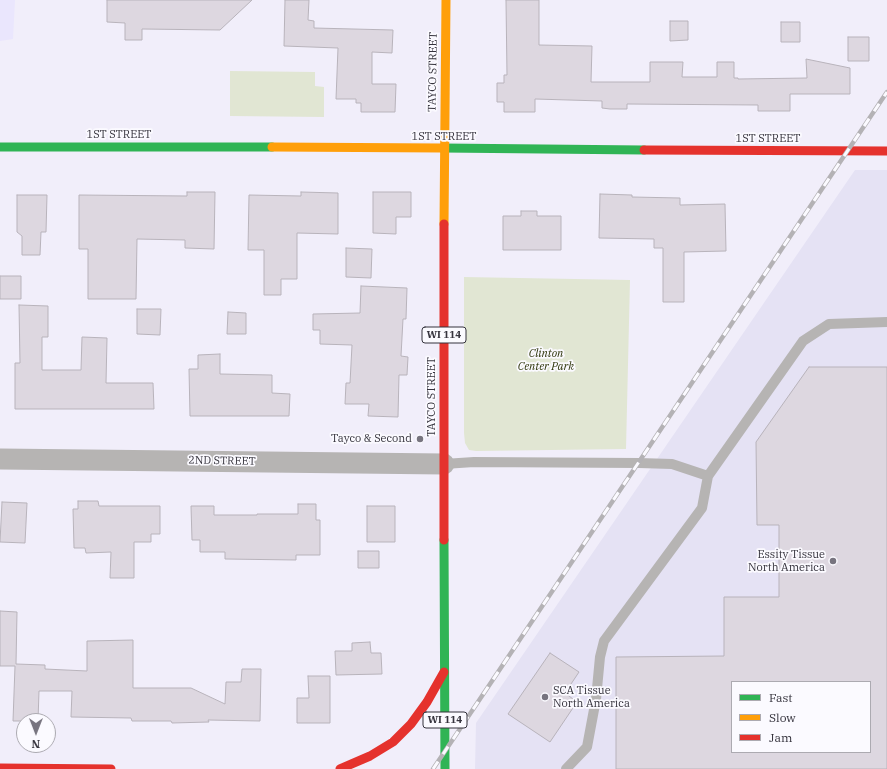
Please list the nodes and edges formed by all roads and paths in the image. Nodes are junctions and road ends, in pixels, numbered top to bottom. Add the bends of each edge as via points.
1 (446, 0) edge
2 (0, 147) edge
3 (444, 148) junction
4 (887, 151) edge
5 (887, 322) edge
6 (0, 459) edge
7 (444, 464) junction
8 (708, 476) junction
9 (444, 670) junction
10 (0, 768) edge
11 (111, 769) edge
12 (340, 769) edge
13 (445, 769) edge
14 (566, 769) edge

1 - 3 main road, TAYCO STREET / WI 114
2 - 3 main road, 1ST STREET
3 - 4 main road, 1ST STREET
3 - 7 main road, TAYCO STREET / WI 114
5 - 8 lane via 829,324 803,341
6 - 7 street, 2ND STREET
7 - 8 lane via 639,462 672,464
7 - 9 main road, TAYCO STREET / WI 114
8 - 14 lane via 702,508 604,641 587,747
9 - 12 main road via 427,702 411,724 393,742 370,756
9 - 13 main road, TAYCO STREET / WI 114
10 - 11 main road

